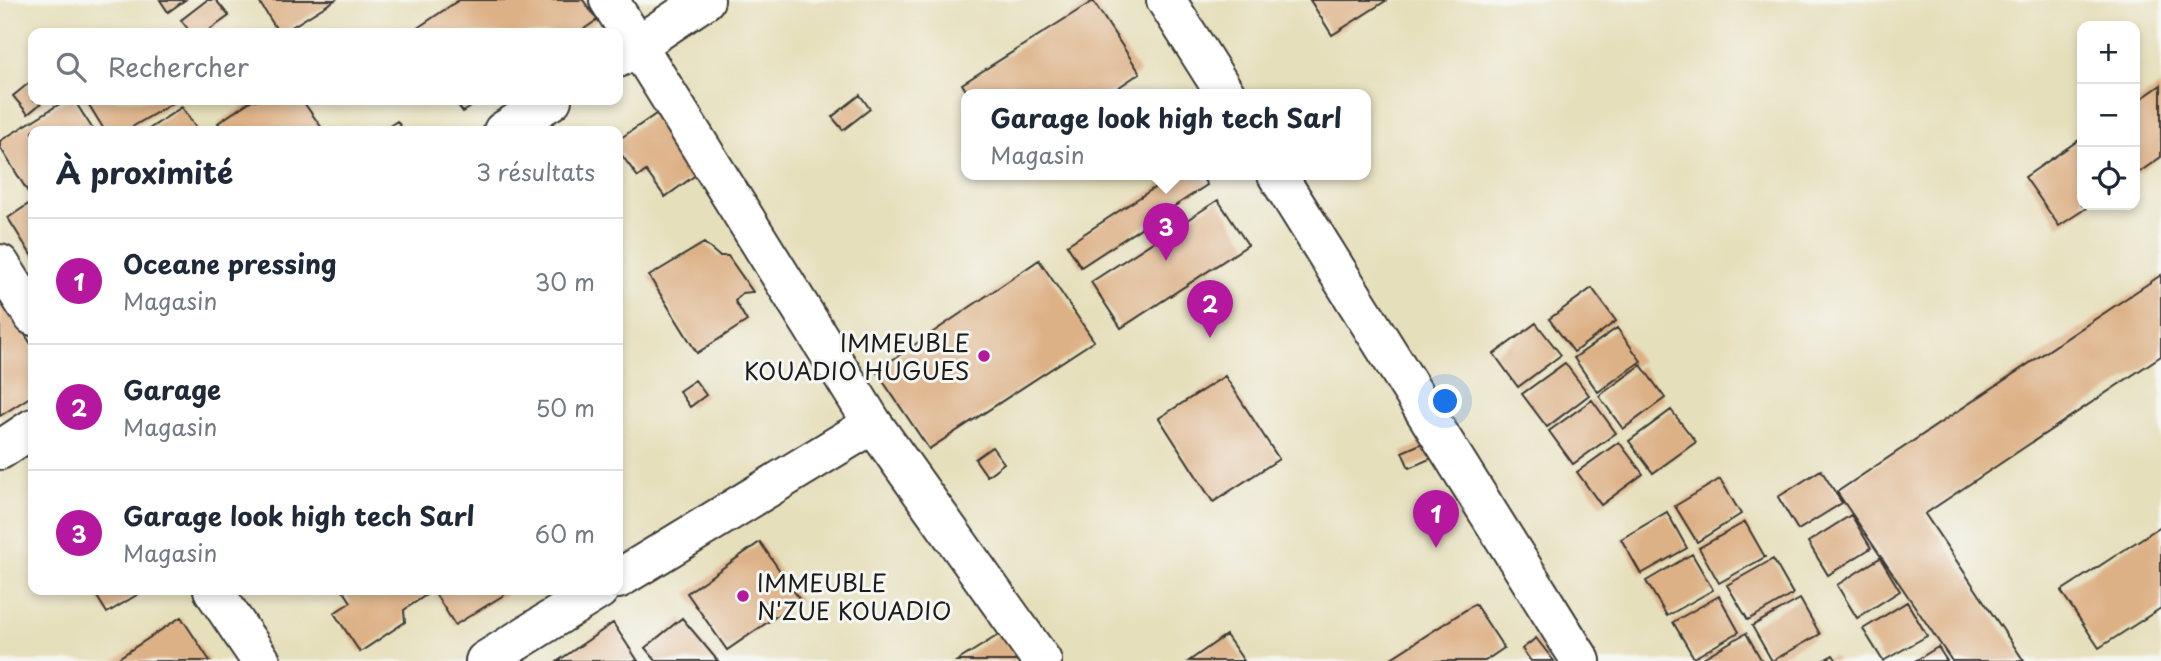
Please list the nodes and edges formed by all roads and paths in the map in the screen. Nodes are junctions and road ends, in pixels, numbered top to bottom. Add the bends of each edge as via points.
1 (609, 0) edge
2 (705, 0) edge
3 (1166, 0) edge
4 (619, 28) edge
5 (628, 52) edge
6 (1222, 89) edge
7 (544, 105) edge
8 (510, 126) edge
9 (1280, 180) edge
10 (0, 264) edge
11 (28, 308) edge
12 (873, 425) junction
13 (28, 431) edge
14 (0, 450) edge
15 (623, 576) edge
16 (216, 595) edge
17 (591, 595) edge
18 (261, 661) edge
19 (485, 661) edge
20 (1042, 661) edge
21 (1581, 661) edge

1 - 4 street
2 - 5 street
3 - 6 street
5 - 12 street
7 - 8 street
9 - 21 street
10 - 11 street
12 - 15 street
12 - 20 street
13 - 14 street
16 - 18 street
17 - 19 street

